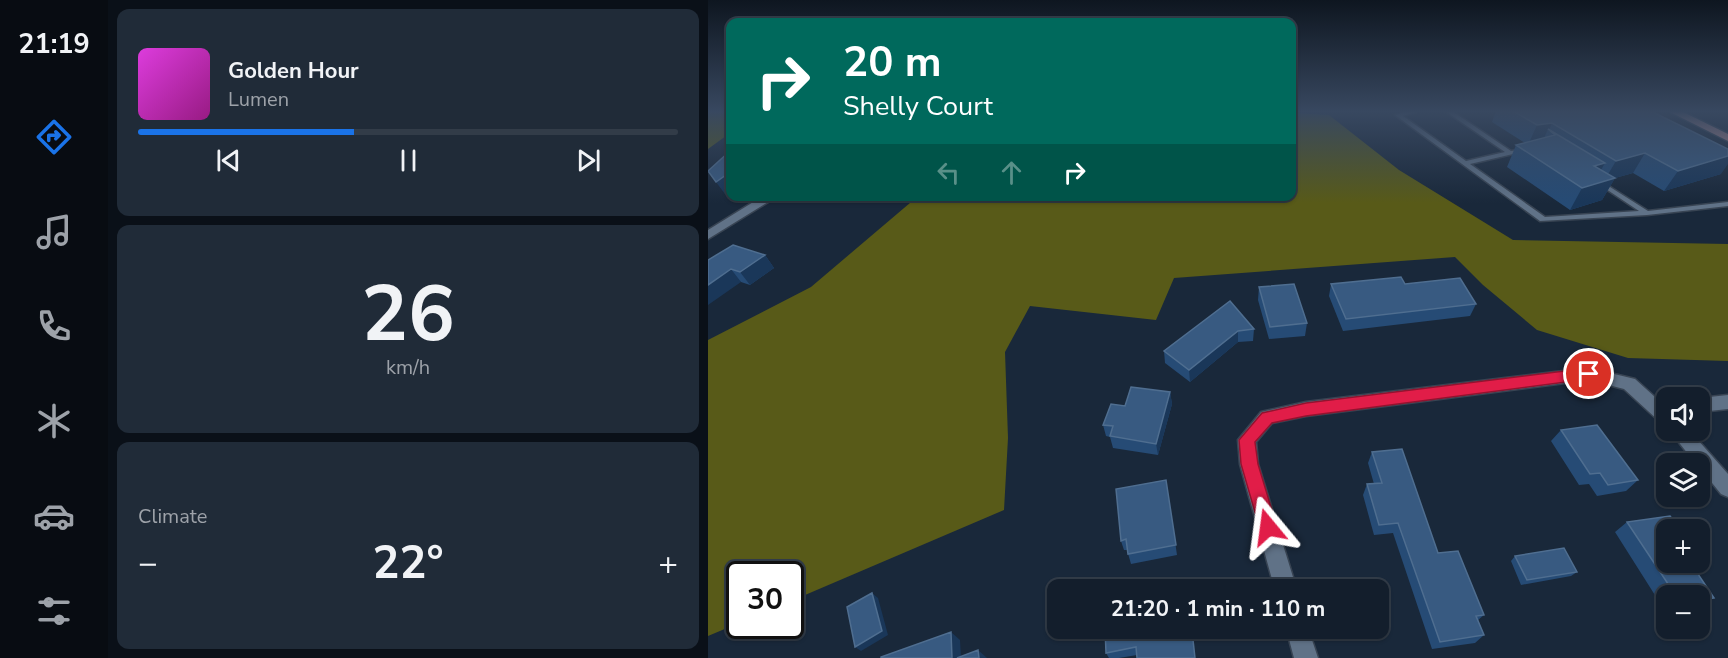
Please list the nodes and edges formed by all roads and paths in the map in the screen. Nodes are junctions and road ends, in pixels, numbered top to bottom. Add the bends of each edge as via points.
1 (1434, 142) edge
2 (1493, 142) edge
3 (1530, 148) edge
4 (1510, 153) junction
5 (1465, 164) junction
6 (1587, 175) edge
7 (764, 201) edge
8 (1728, 204) edge
9 (1647, 213) junction
10 (708, 235) edge
11 (1728, 402) edge
12 (1710, 404) edge
13 (1656, 405) edge
14 (1687, 441) edge
15 (1728, 488) edge
16 (1283, 579) edge
17 (1301, 639) edge
18 (1306, 658) edge

1 - 5 lane
2 - 4 lane
3 - 4 lane
4 - 5 lane
5 - 9 lane via 1543,219
6 - 9 lane
7 - 10 street
8 - 9 lane
11 - 12 street
13 - 16 street via 1629,384 1589,374 1267,417 1247,440 1249,464
14 - 15 street
17 - 18 street

